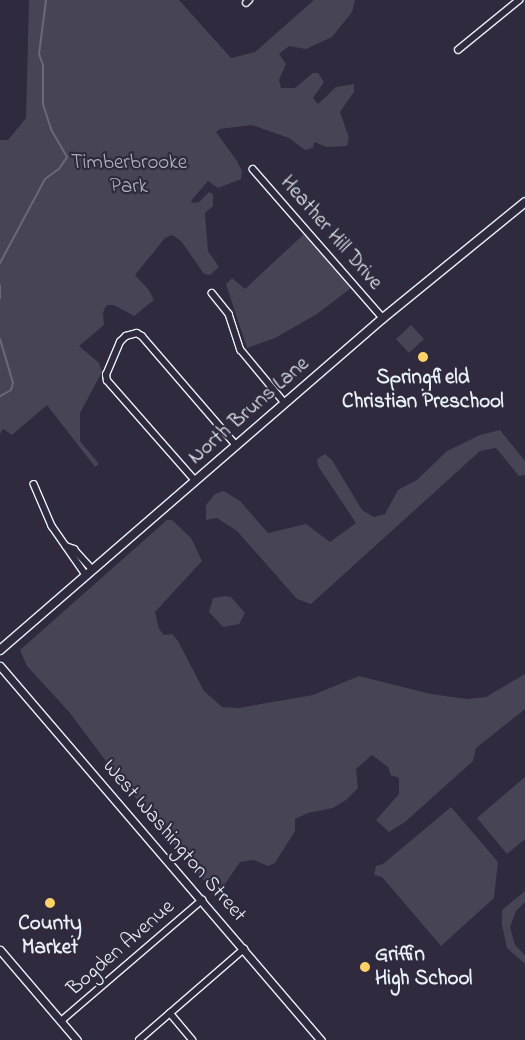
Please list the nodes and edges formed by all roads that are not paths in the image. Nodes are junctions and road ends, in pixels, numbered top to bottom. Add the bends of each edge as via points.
1 (519, 0) edge
2 (458, 50) dead end
3 (253, 169) dead end
4 (525, 202) edge
5 (212, 293) dead end
6 (383, 318) junction
7 (285, 403) junction
8 (236, 445) junction
9 (195, 481) junction
10 (34, 484) dead end
11 (90, 572) junction
12 (0, 650) edge
13 (0, 666) edge
14 (202, 900) junction
15 (244, 949) junction
16 (0, 950) edge
17 (170, 1013) junction
18 (61, 1021) junction
19 (76, 1040) edge
20 (139, 1040) edge
21 (194, 1040) edge
22 (321, 1040) edge

1 - 2 street
3 - 6 street, Heather Hill Drive
4 - 6 main road, North Bruns Lane
5 - 7 street via 229,314 241,350
6 - 7 main road, North Bruns Lane
7 - 8 main road, North Bruns Lane
8 - 9 main road, North Bruns Lane
8 - 9 street via 142,336 132,334 120,342 106,375 107,381
9 - 11 main road, North Bruns Lane
10 - 11 street via 48,520
11 - 12 main road, North Bruns Lane
13 - 14 street, West Washington Street
14 - 15 street, West Washington Street
14 - 18 street, Bogden Avenue
15 - 17 street
15 - 22 street, West Washington Street
16 - 18 street
17 - 20 street
17 - 21 street
18 - 19 street

